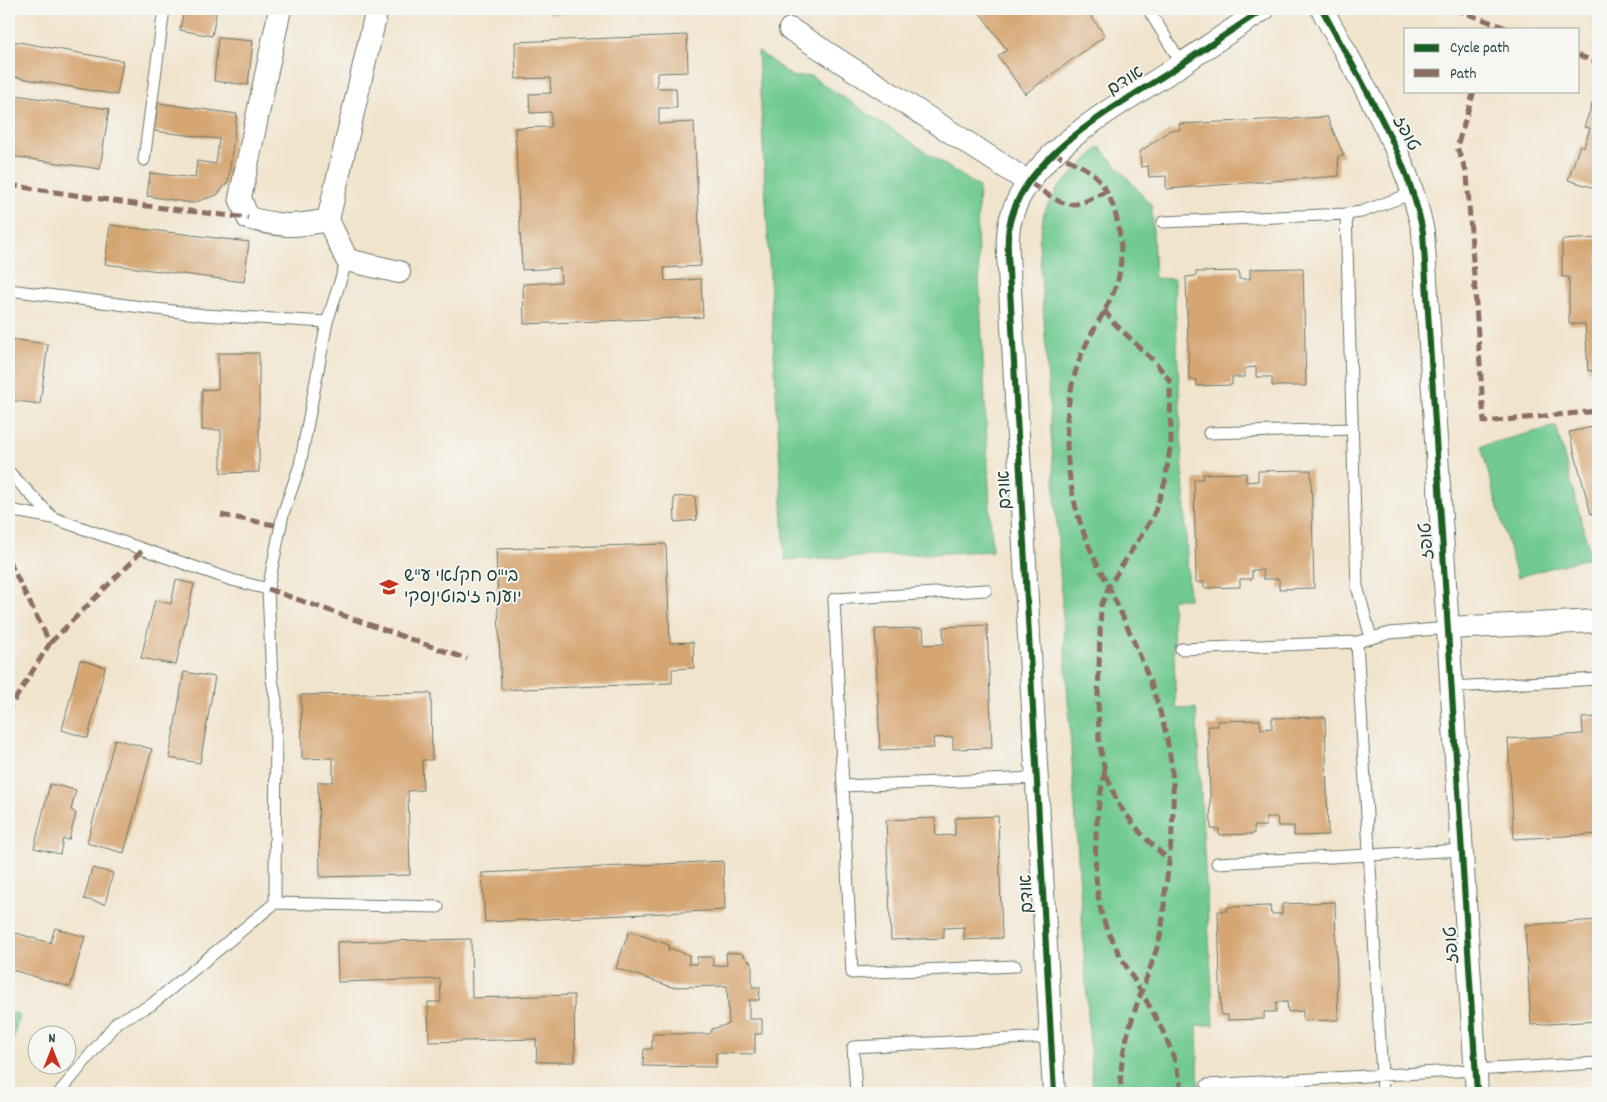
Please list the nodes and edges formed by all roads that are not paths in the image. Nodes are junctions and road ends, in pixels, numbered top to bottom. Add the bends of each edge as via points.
1 (164, 9) edge
2 (280, 9) edge
3 (377, 9) edge
4 (1148, 9) edge
5 (1264, 9) edge
6 (1322, 9) edge
7 (790, 29) dead end
8 (1182, 64) junction
9 (144, 160) dead end
10 (1030, 183) junction
11 (1413, 193) junction
12 (1346, 214) junction
13 (328, 220) junction
14 (1163, 222) dead end
15 (347, 260) junction
16 (399, 272) dead end
17 (9, 290) edge
18 (327, 322) junction
19 (1352, 428) junction
20 (1209, 433) dead end
21 (9, 472) edge
22 (9, 510) edge
23 (53, 518) junction
24 (268, 589) junction
25 (986, 590) dead end
26 (1598, 621) edge
27 (1448, 628) junction
28 (1371, 638) junction
29 (1356, 642) junction
30 (1181, 649) dead end
31 (1598, 679) edge
32 (1452, 687) junction
33 (1036, 778) junction
34 (843, 786) junction
35 (1463, 850) junction
36 (1368, 856) junction
37 (1217, 863) dead end
38 (275, 903) junction
39 (438, 906) dead end
40 (1015, 966) dead end
41 (1050, 1037) junction
42 (1598, 1063) edge
43 (1475, 1069) junction
44 (1382, 1074) junction
45 (1207, 1085) dead end
46 (59, 1093) edge
47 (856, 1093) edge
48 (1054, 1093) edge
49 (1383, 1093) edge
50 (1477, 1093) edge

1 - 9 lane
2 - 13 street via 240,198 248,218 296,226
3 - 13 street
4 - 8 lane
5 - 8 street, אודם
6 - 11 street, טופז via 1405,166
7 - 10 street
8 - 10 street, אודם via 1084,128 1053,153
10 - 33 street, אודם via 1020,196 1011,218 1008,242
11 - 12 lane via 1361,212
11 - 27 street, טופז via 1426,261
12 - 14 lane
12 - 19 lane
13 - 15 street
15 - 16 street
15 - 18 lane
17 - 18 lane via 204,315
18 - 24 lane via 300,465 283,514
19 - 20 lane
19 - 28 lane via 1356,586
21 - 23 lane
22 - 23 lane
23 - 24 lane via 232,580
24 - 38 lane via 272,680 276,700
25 - 34 lane via 834,599
26 - 27 street
27 - 28 lane via 1390,633
27 - 32 street, טופז
28 - 29 lane
29 - 30 lane
29 - 36 lane
31 - 32 lane
32 - 35 street, טופז
33 - 34 lane
33 - 41 street, אודם
34 - 40 lane via 852,973
35 - 36 lane
35 - 43 street, טופז
36 - 37 lane
36 - 44 lane
38 - 39 lane
38 - 46 lane via 151,1005 117,1022
41 - 47 lane via 853,1047
41 - 48 street, אודם
42 - 43 lane
43 - 44 lane
43 - 50 street, טופז
44 - 45 lane
44 - 49 lane

